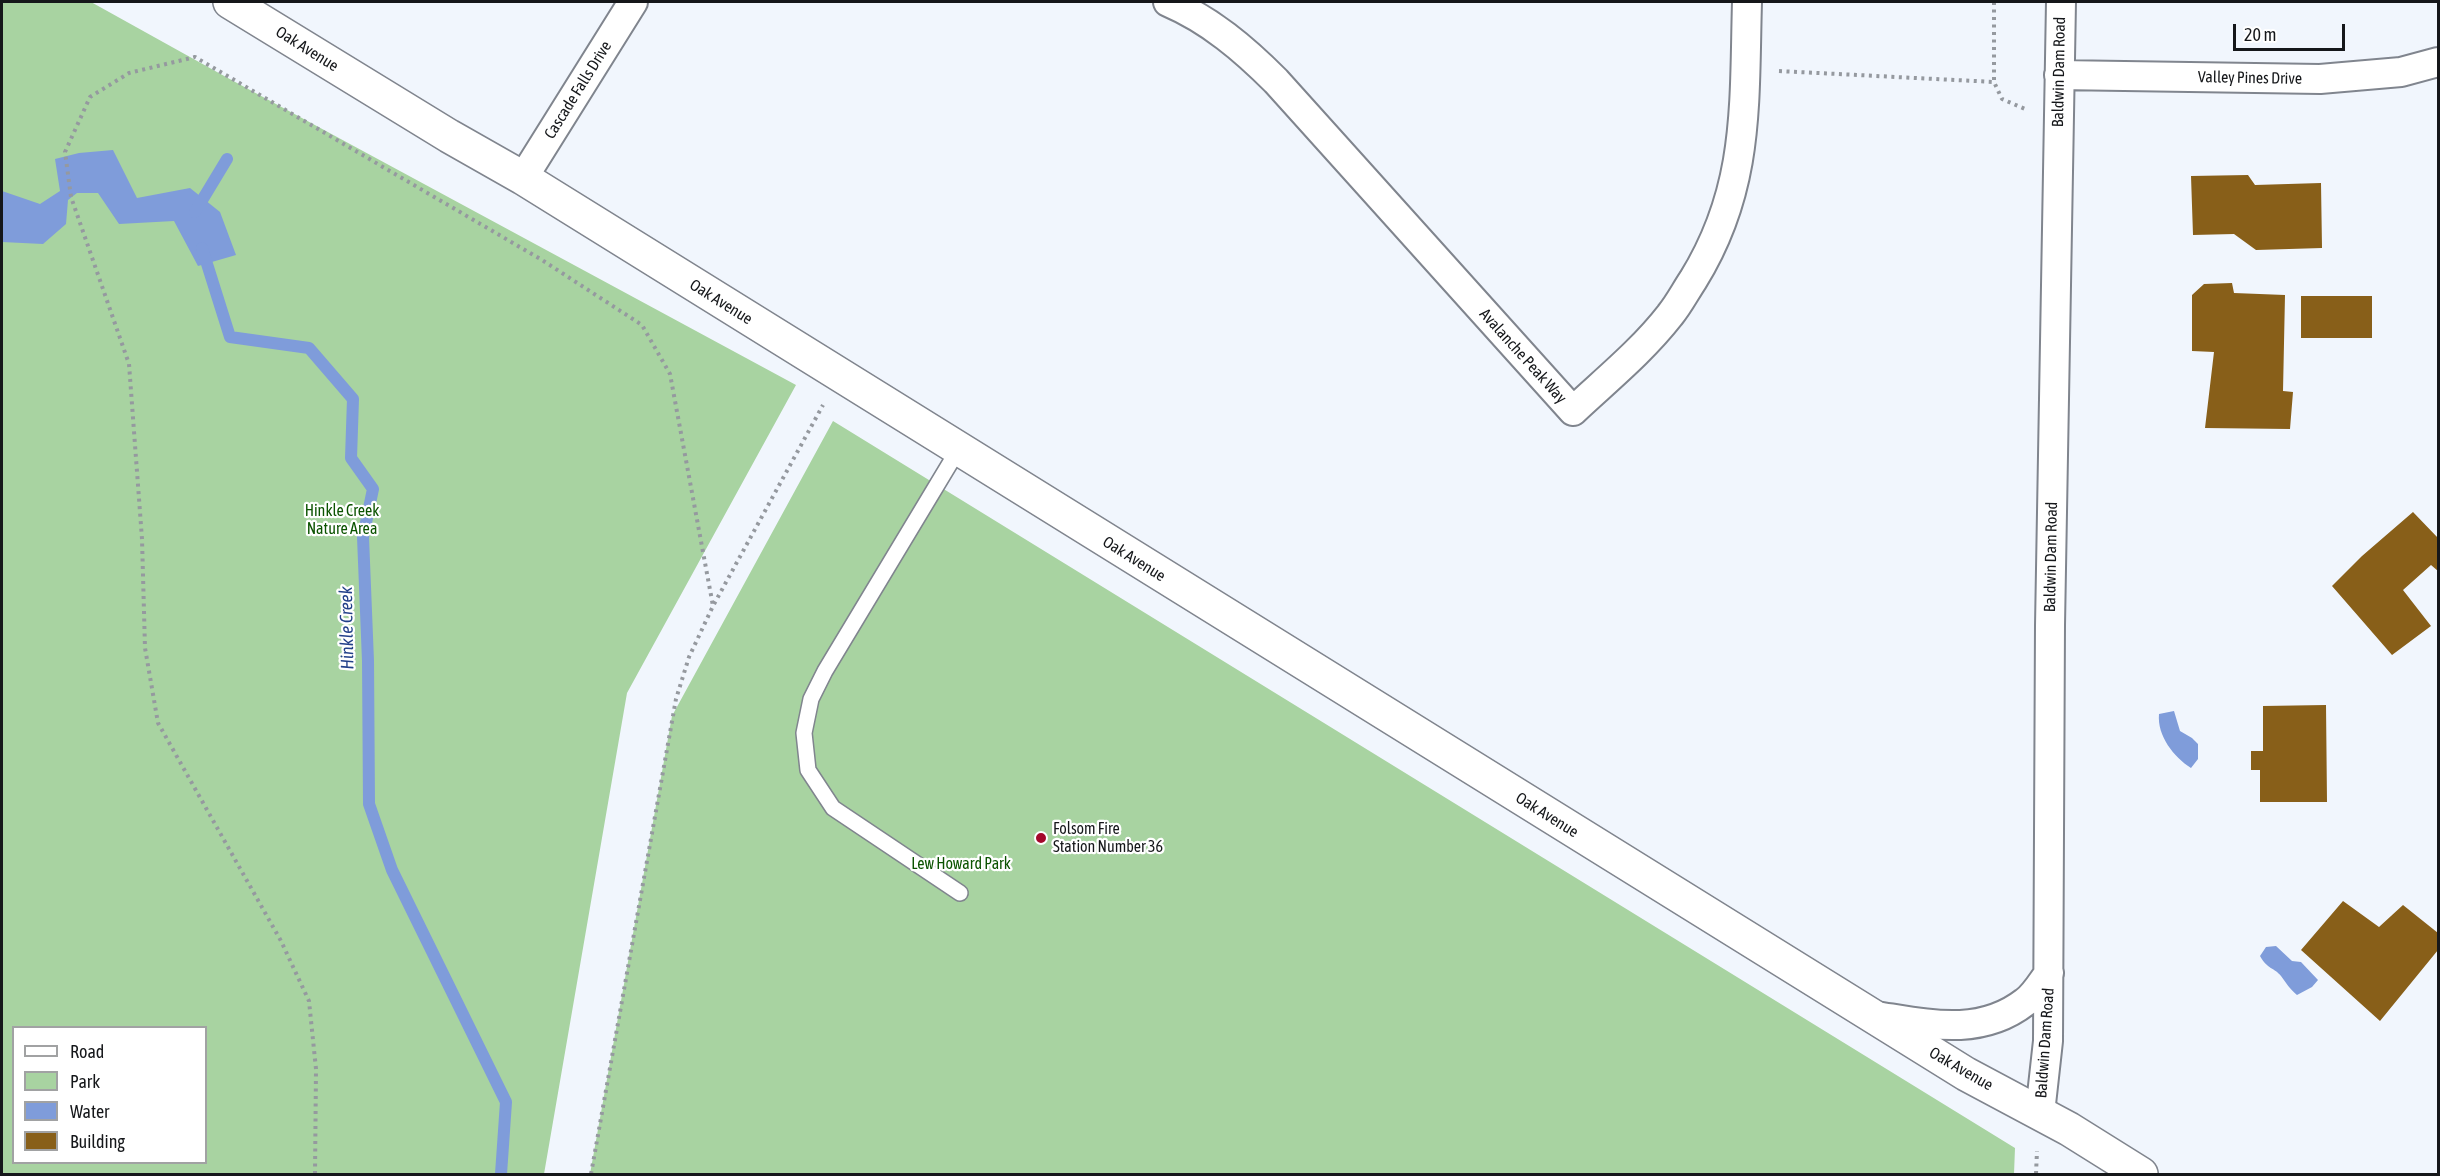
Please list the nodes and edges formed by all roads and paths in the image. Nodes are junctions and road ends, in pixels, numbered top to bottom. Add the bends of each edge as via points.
1 (230, 2) edge
2 (633, 2) edge
3 (1168, 2) edge
4 (1747, 2) edge
5 (1994, 2) edge
6 (2061, 2) edge
7 (1209, 10) edge
8 (2439, 62) edge
9 (1745, 70) junction
10 (2059, 75) junction
11 (1994, 82) junction
12 (2059, 114) junction
13 (523, 178) junction
14 (839, 376) junction
15 (958, 450) junction
16 (713, 606) junction
17 (960, 893) dead end
18 (2049, 973) junction
19 (1871, 1015) junction
20 (2040, 1113) junction
21 (315, 1174) edge
22 (591, 1174) edge
23 (2141, 1174) edge

1 - 13 main road, Oak Avenue
2 - 13 street, Cascade Falls Drive
3 - 7 street, Avalanche Peak Way
4 - 9 street, Avalanche Peak Way
5 - 11 path
6 - 10 street, Baldwin Dam Road
7 - 9 street, Avalanche Peak Way via 1573,411 1642,347 1672,313 1707,256 1725,215 1737,172 1744,128
8 - 10 street, Valley Pines Drive via 2402,72 2320,79
9 - 11 path
10 - 12 street, Baldwin Dam Road
11 - 12 path via 2002,99 2026,110
12 - 18 street, Baldwin Dam Road via 2050,625
13 - 14 main road, Oak Avenue
14 - 15 main road, Oak Avenue
14 - 16 path
15 - 17 lane via 825,671 811,699 804,733 808,770 833,808
15 - 19 main road, Oak Avenue
16 - 21 path via 670,374 642,325 542,260 195,57 129,73 90,97 65,152 71,197 129,363 142,539 144,648 158,723 281,941 309,1001 316,1069
16 - 22 path via 689,657 676,699
18 - 19 street via 2027,1001 1981,1023 1944,1027
18 - 20 street, Baldwin Dam Road via 2048,1041
19 - 20 main road, Oak Avenue via 1966,1074
20 - 23 main road, Oak Avenue

